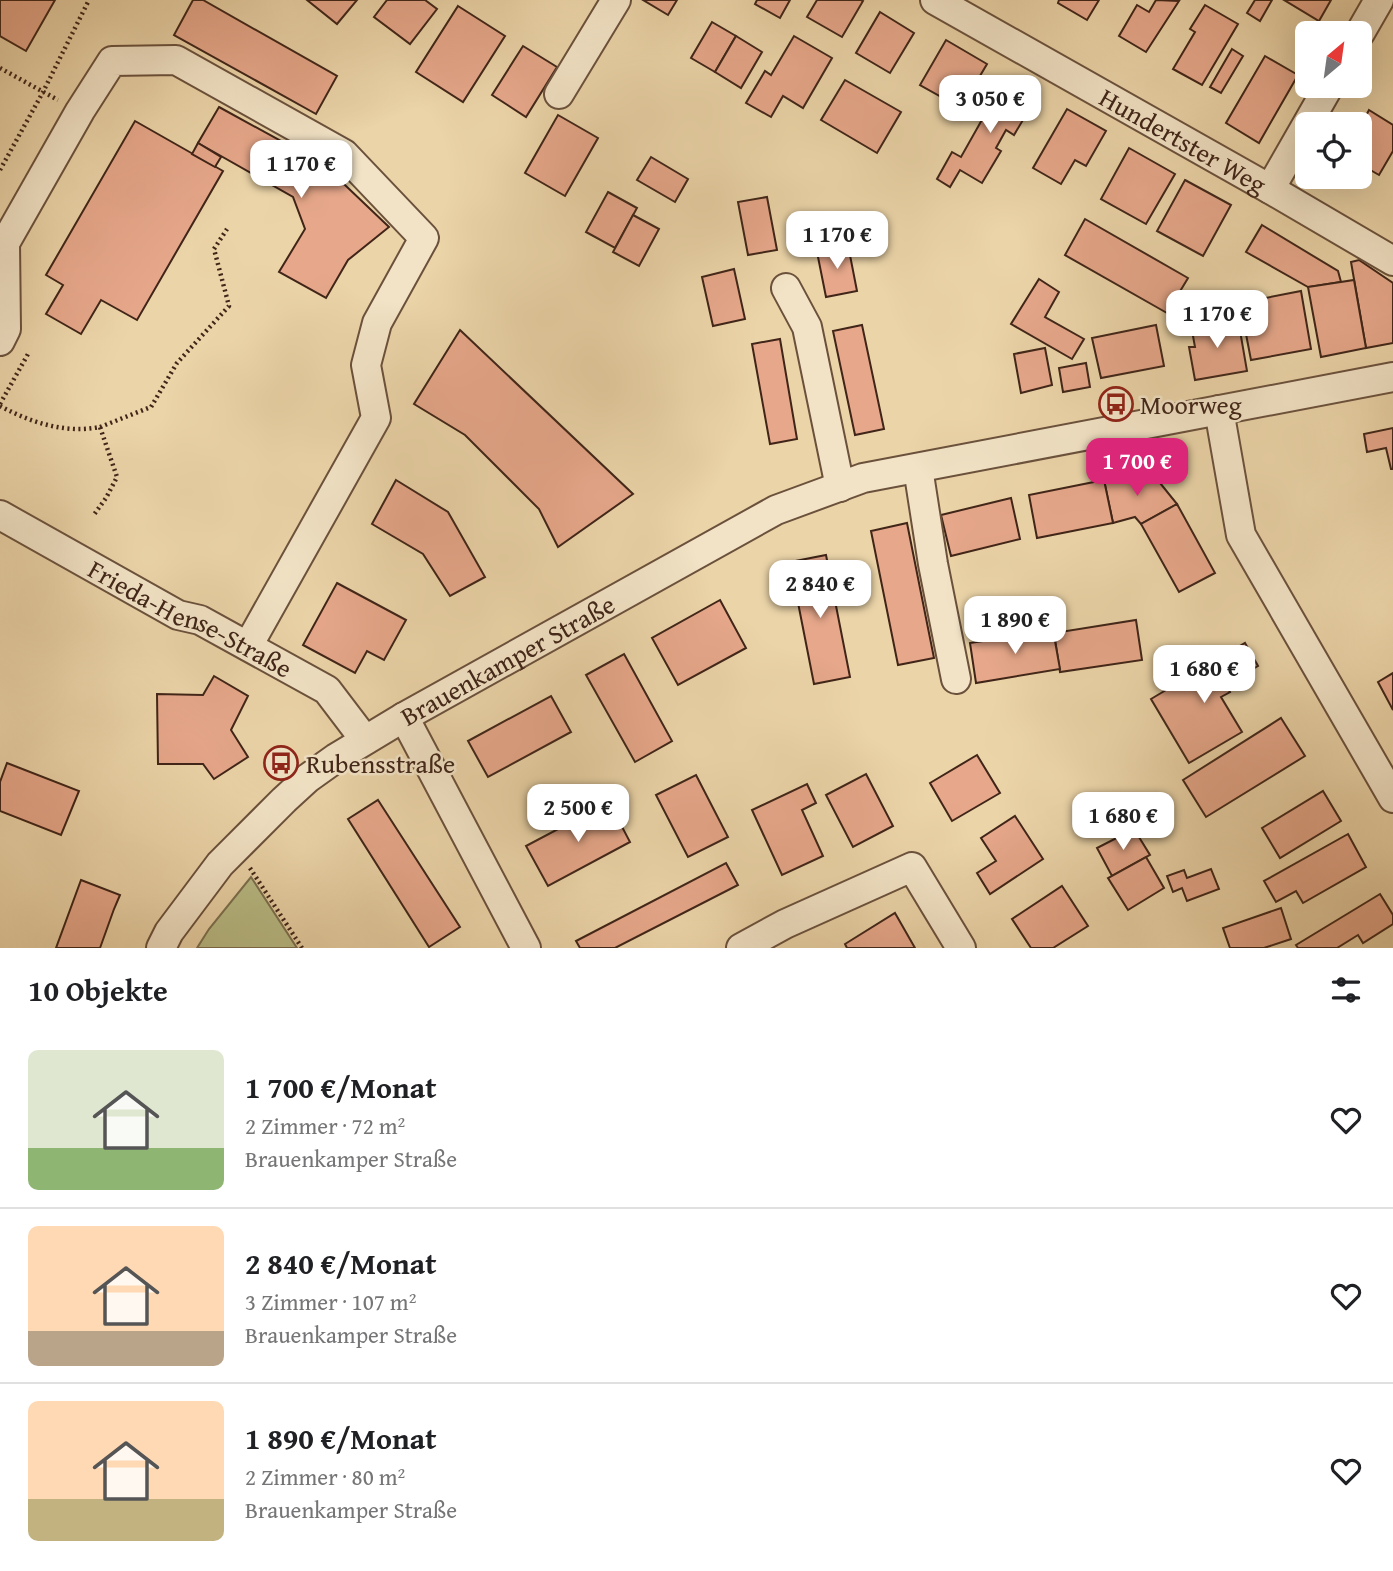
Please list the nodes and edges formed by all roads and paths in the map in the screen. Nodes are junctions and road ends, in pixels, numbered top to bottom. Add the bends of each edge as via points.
1 (89, 0) edge
2 (616, 0) edge
3 (935, 0) edge
4 (1379, 0) edge
5 (1367, 21) edge
6 (0, 68) edge
7 (43, 92) junction
8 (559, 94) dead end
9 (1322, 98) edge
10 (80, 111) junction
11 (0, 170) edge
12 (1270, 189) junction
13 (227, 229) dead end
14 (1393, 261) edge
15 (786, 288) dead end
16 (0, 341) edge
17 (28, 354) dead end
18 (1393, 377) edge
19 (0, 405) edge
20 (1219, 410) junction
21 (100, 427) junction
22 (918, 468) junction
23 (839, 486) junction
24 (93, 516) dead end
25 (2, 520) edge
26 (248, 646) junction
27 (956, 679) dead end
28 (404, 717) junction
29 (365, 740) junction
30 (1393, 798) edge
31 (236, 847) junction
32 (161, 948) edge
33 (302, 948) edge
34 (526, 948) edge
35 (741, 948) edge
36 (961, 948) edge

1 - 7 path
2 - 8 street
3 - 12 street, Hundertster Weg
4 - 5 street
6 - 7 path
7 - 10 path
7 - 11 path
9 - 12 street
10 - 16 street via 5,243 6,329
10 - 26 street via 112,61 176,60 344,154 424,238 374,334 366,365 376,418
12 - 14 street, Hundertster Weg
13 - 21 path via 214,250 229,306 177,363 151,407
15 - 23 street via 807,327
17 - 19 path
18 - 20 street, Brauenkamper Straße
19 - 21 path via 24,419 50,426
20 - 22 street, Brauenkamper Straße
20 - 30 street via 1241,535
21 - 24 path via 117,477
22 - 23 street, Brauenkamper Straße
22 - 27 street
23 - 28 street, Brauenkamper Straße via 776,510
25 - 26 street, Frieda-Hense-Straße via 178,615 200,620
26 - 29 street, Frieda-Hense-Straße via 327,690
28 - 29 street, Brauenkamper Straße
28 - 34 street
29 - 31 street, Brauenkamper Straße via 308,778
31 - 32 street, Brauenkamper Straße
31 - 33 path
35 - 36 street via 912,867

